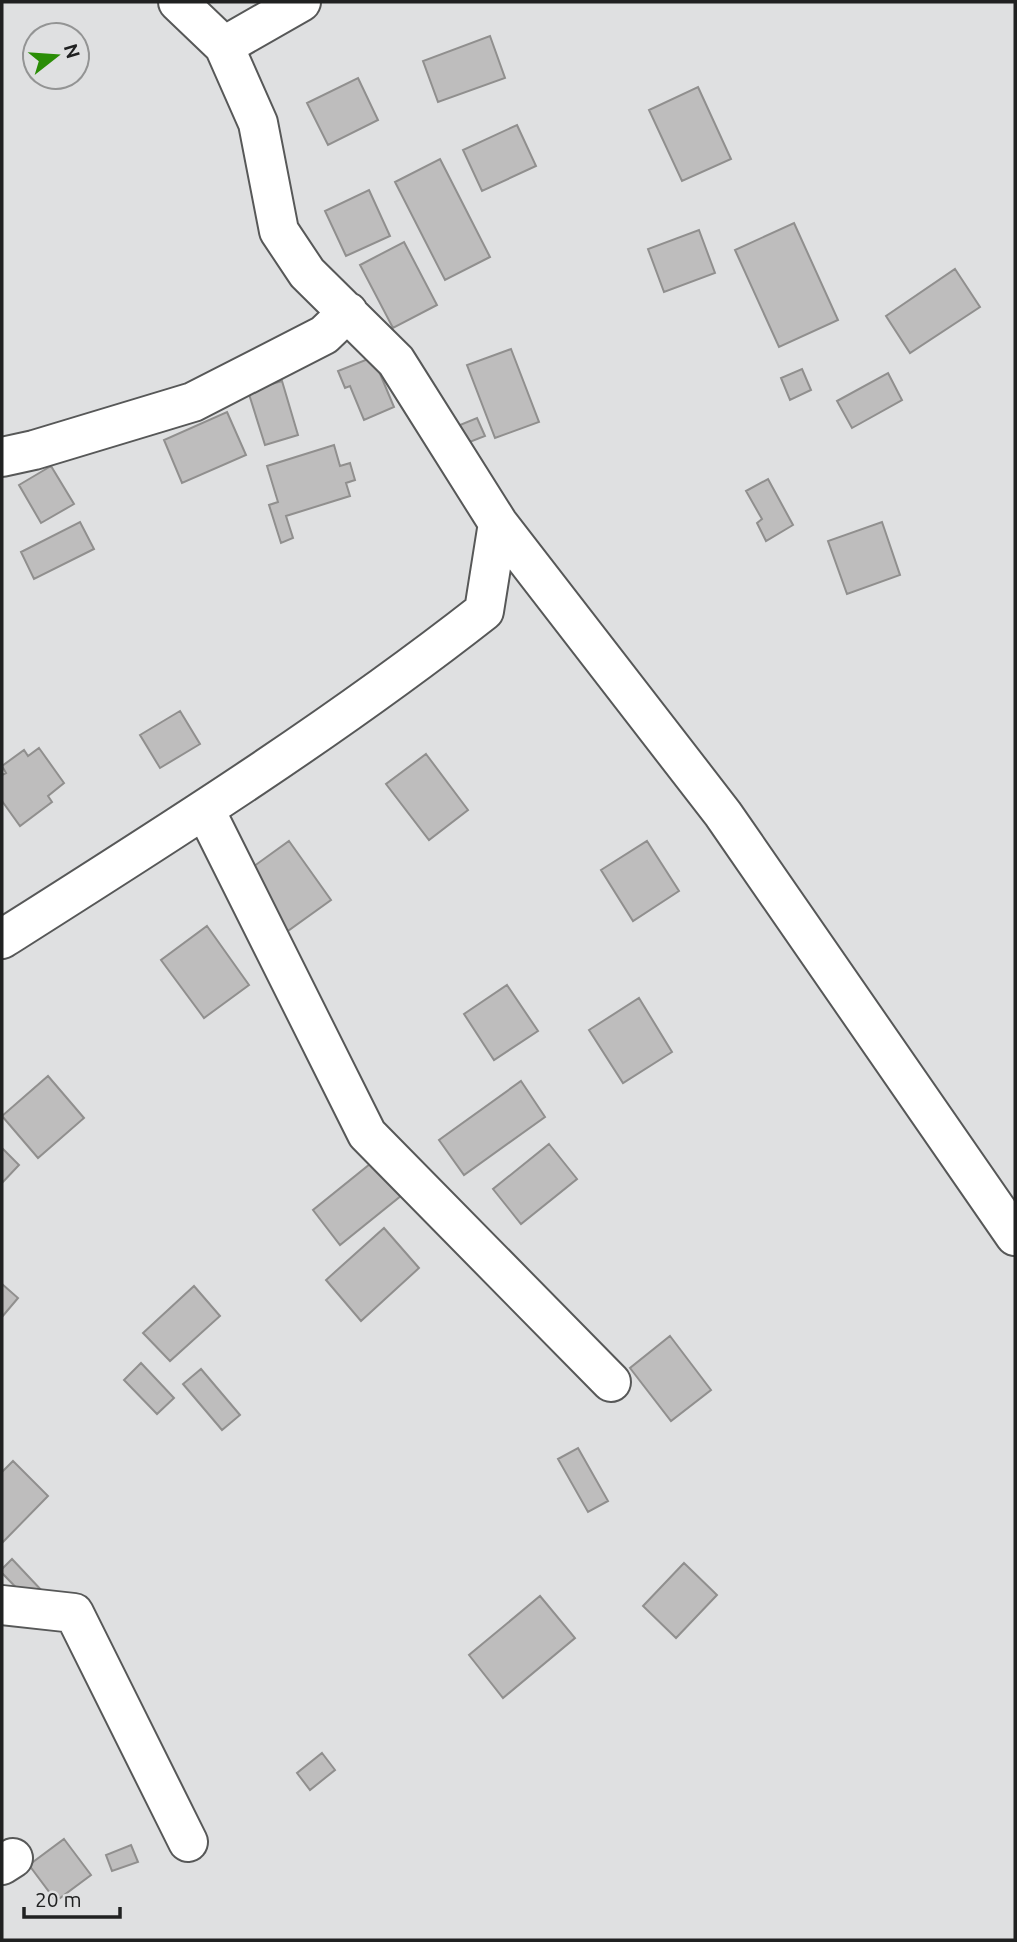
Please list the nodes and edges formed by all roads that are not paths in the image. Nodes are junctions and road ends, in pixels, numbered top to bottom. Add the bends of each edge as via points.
1 (178, 2) edge
2 (300, 2) edge
3 (224, 46) junction
4 (348, 312) junction
5 (2, 457) edge
6 (498, 523) junction
7 (205, 810) junction
8 (2, 939) edge
9 (1015, 1236) edge
10 (611, 1382) dead end
11 (2, 1605) edge
12 (187, 1842) dead end

1 - 3 street
2 - 3 street
3 - 4 street via 258,123 279,232 307,273
4 - 5 street via 324,335 193,402
4 - 6 street via 396,361
6 - 7 street via 484,611 424,659
6 - 9 street via 723,814
7 - 8 street
7 - 10 street via 367,1133
11 - 12 street via 74,1613

